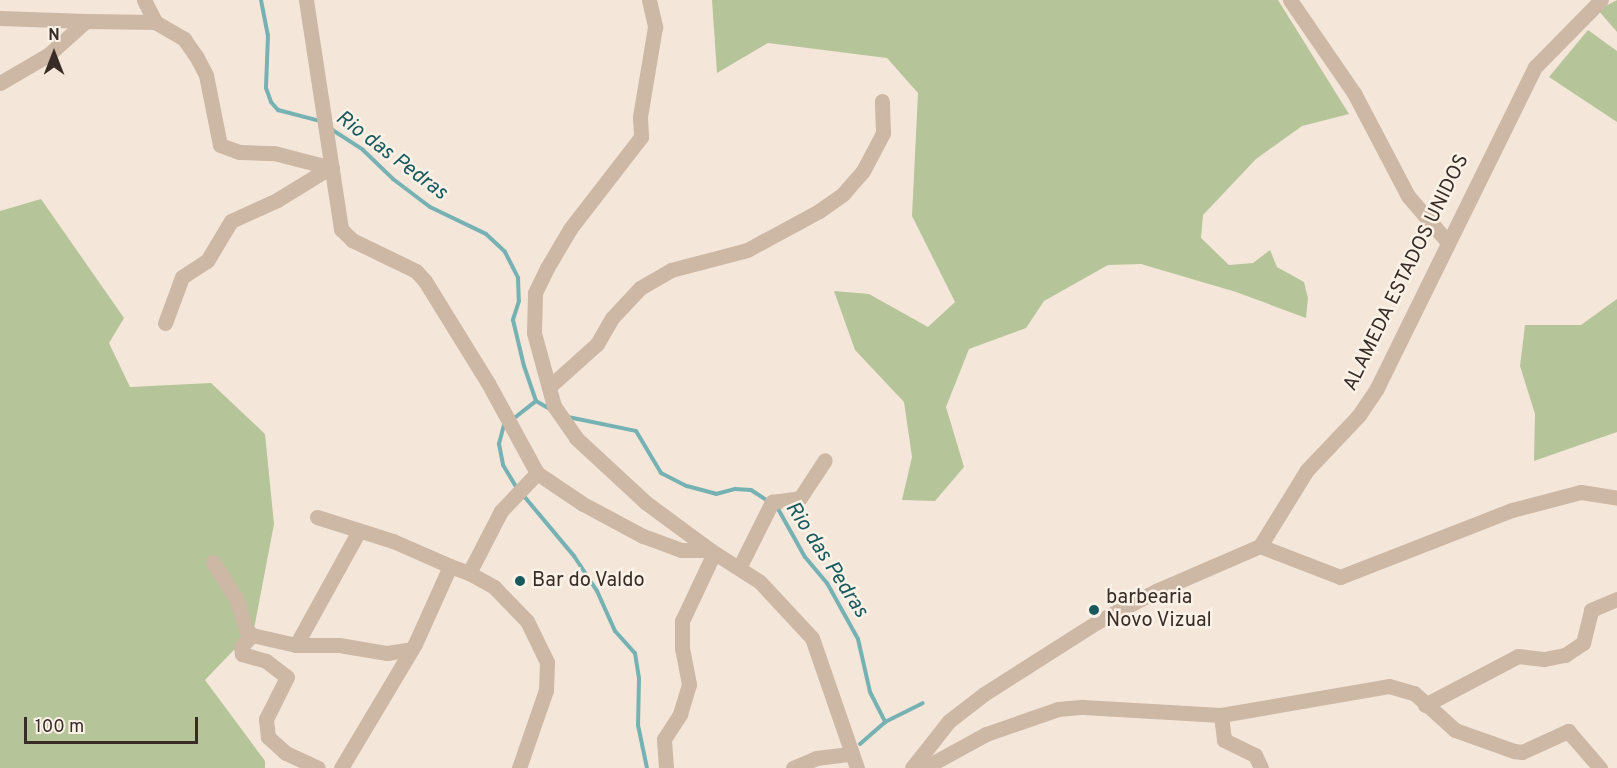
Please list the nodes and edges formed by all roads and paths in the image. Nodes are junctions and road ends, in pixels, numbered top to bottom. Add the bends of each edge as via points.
1 (144, 0) edge
2 (306, 0) edge
3 (649, 0) edge
4 (1290, 0) edge
5 (1601, 0) edge
6 (0, 18) edge
7 (86, 21) junction
8 (155, 22) junction
9 (0, 83) edge
10 (882, 101) dead end
11 (331, 168) junction
12 (1446, 240) junction
13 (165, 323) dead end
14 (549, 387) junction
15 (825, 460) dead end
16 (537, 473) junction
17 (1617, 498) edge
18 (317, 517) dead end
19 (359, 531) junction
20 (1260, 546) junction
21 (712, 552) junction
22 (213, 562) dead end
23 (450, 566) junction
24 (740, 566) junction
25 (469, 573) junction
26 (1617, 599) edge
27 (252, 635) junction
28 (296, 645) junction
29 (412, 649) junction
30 (1425, 705) junction
31 (1221, 715) junction
32 (854, 761) edge
33 (318, 768) edge
34 (341, 768) edge
35 (519, 768) edge
36 (666, 768) edge
37 (793, 768) edge
38 (912, 768) edge
39 (924, 768) edge
40 (1261, 768) edge
41 (1600, 768) edge

1 - 8 street
2 - 11 street
3 - 14 street via 655,27 640,117 641,137 570,229 535,293 531,318
4 - 12 street via 1354,93 1408,196
5 - 12 street, ALAMEDA ESTADOS UNIDOS via 1535,67
6 - 7 street
7 - 8 street
7 - 9 street via 48,56
8 - 11 street via 184,39 196,56 206,75 220,145 228,150 274,153
10 - 14 street via 883,133 863,171 843,194 819,212 747,250 671,270 640,288 612,318 597,344
11 - 13 street via 277,200 231,220 207,261 182,277
11 - 16 street via 341,229 352,240 416,271 425,281 488,383
12 - 20 street, ALAMEDA ESTADOS UNIDOS via 1377,388 1359,415 1308,470
14 - 21 street via 560,420 605,468
15 - 24 street via 800,498 772,502
16 - 21 street via 583,504 643,536 681,550
16 - 25 street via 501,511
17 - 20 street via 1581,492 1512,510 1343,576
18 - 19 street
19 - 23 street
19 - 28 street
20 - 38 street via 1156,591 1087,628 984,694 949,722
21 - 24 street
21 - 36 street via 682,621 682,649 689,684 680,714 664,740
22 - 27 street via 237,600
23 - 25 street
23 - 29 street
24 - 32 street via 780,599 812,638
25 - 35 street via 494,587 522,615 547,662 546,690
26 - 30 street via 1591,610 1583,643 1565,655 1544,659 1518,656
27 - 28 street
27 - 33 street via 241,647 242,654 266,661 287,677 266,719 268,737 286,753
28 - 29 street via 339,645 387,653
29 - 34 street
30 - 31 street via 1406,689 1389,686
30 - 41 street via 1455,730 1520,753 1568,731
31 - 39 street via 1058,709 986,734
31 - 40 street via 1224,740 1255,755
32 - 37 street via 816,758

